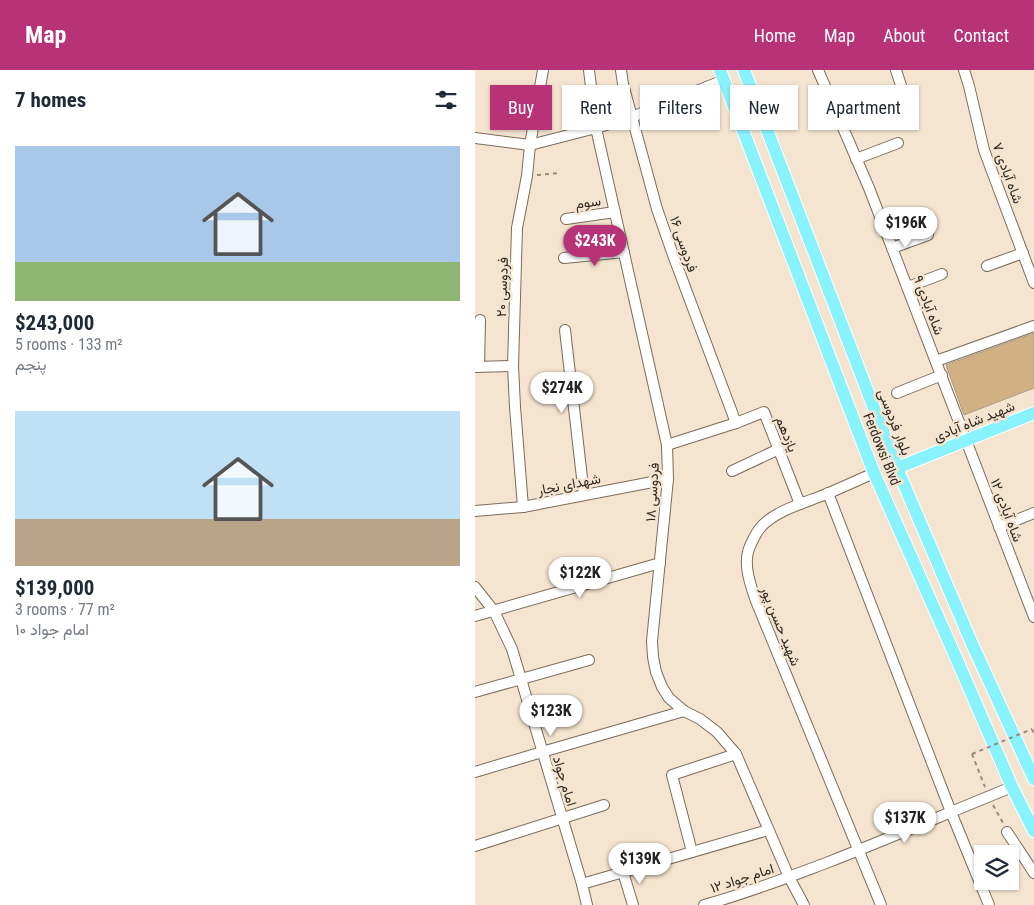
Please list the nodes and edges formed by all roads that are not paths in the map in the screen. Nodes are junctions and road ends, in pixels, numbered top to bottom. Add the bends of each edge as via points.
1 (543, 70) edge
2 (589, 70) edge
3 (621, 70) edge
4 (744, 70) edge
5 (818, 70) edge
6 (897, 70) edge
7 (964, 70) edge
8 (722, 75) edge
9 (591, 85) edge
10 (901, 85) edge
11 (632, 117) junction
12 (588, 130) edge
13 (596, 130) edge
14 (475, 138) edge
15 (898, 144) dead end
16 (530, 145) junction
17 (856, 159) junction
18 (615, 212) junction
19 (566, 219) dead end
20 (928, 235) dead end
21 (892, 248) junction
22 (623, 252) junction
23 (1023, 253) junction
24 (564, 258) dead end
25 (987, 266) dead end
26 (942, 274) dead end
27 (1034, 284) edge
28 (908, 287) junction
29 (480, 320) dead end
30 (1034, 326) edge
31 (565, 330) dead end
32 (936, 362) junction
33 (513, 366) junction
34 (477, 367) edge
35 (942, 375) junction
36 (897, 393) dead end
37 (1034, 413) edge
38 (735, 423) junction
39 (965, 440) junction
40 (667, 445) junction
41 (779, 449) junction
42 (897, 468) junction
43 (733, 470) dead end
44 (874, 473) junction
45 (668, 479) junction
46 (828, 493) junction
47 (584, 495) junction
48 (800, 504) junction
49 (523, 507) junction
50 (475, 511) edge
51 (1034, 513) edge
52 (999, 527) junction
53 (660, 563) junction
54 (1034, 585) edge
55 (475, 587) edge
56 (1023, 589) junction
57 (494, 612) junction
58 (1034, 614) edge
59 (475, 616) edge
60 (589, 660) dead end
61 (521, 680) junction
62 (475, 692) edge
63 (684, 711) junction
64 (542, 752) junction
65 (736, 754) junction
66 (475, 772) edge
67 (1034, 779) edge
68 (1012, 787) junction
69 (604, 805) dead end
70 (951, 812) junction
71 (562, 818) junction
72 (768, 830) junction
73 (1007, 832) road end
74 (1034, 832) edge
75 (475, 846) edge
76 (858, 850) junction
77 (692, 852) junction
78 (623, 872) junction
79 (1034, 873) edge
80 (789, 877) junction
81 (582, 884) junction
82 (729, 902) edge
83 (587, 905) edge
84 (633, 905) edge
85 (704, 905) edge
86 (804, 905) edge
87 (881, 905) edge
88 (989, 905) edge

1 - 16 street, فردوسی ۲۰
2 - 9 street, فردوسی ۱۸
3 - 11 street, فردوسی ۱۶
4 - 42 main road, بلوار فردوسی
5 - 17 street, شاه آبادی ۹
6 - 10 street
7 - 23 street, شاه آبادی ۷ via 984,150
8 - 11 street
8 - 44 main road, Ferdowsi Blvd
11 - 38 street, فردوسی ۱۶ via 657,209
12 - 16 street
13 - 18 street, فردوسی ۱۸
14 - 16 street
15 - 17 street
16 - 33 street, فردوسی ۲۰ via 517,228
17 - 21 street, شاه آبادی ۹
18 - 19 street, سوم
18 - 22 street, فردوسی ۱۸
20 - 21 street
21 - 28 street, شاه آبادی ۹
22 - 24 street
22 - 40 street, فردوسی ۱۸
23 - 25 street
23 - 27 street, شاه آبادی ۷
26 - 28 street
28 - 32 street, شاه آبادی ۹
29 - 34 street
30 - 32 street
31 - 47 street
32 - 35 street, شاه آبادی ۹
33 - 34 street
33 - 49 street, فردوسی ۲۰
35 - 36 street
35 - 39 street, شاه آبادی ۹
37 - 39 main road, شهید شاه آبادی
38 - 40 street, یازدهم
38 - 41 street, یازدهم via 764,412
39 - 42 main road, شهید شاه آبادی
39 - 52 street, شاه آبادی ۱۲
40 - 45 street, فردوسی ۱۸
41 - 43 street
41 - 48 street, یازدهم
42 - 67 main road, بلوار فردوسی
44 - 46 street, شهید حسن پور
44 - 68 main road, Ferdowsi Blvd
45 - 47 street, شهدای نجار
45 - 53 street, فردوسی ۱۸
46 - 48 street, شهید حسن پور
46 - 70 street
47 - 49 street, شهدای نجار
48 - 76 street, شهید حسن پور via 772,518 759,529 748,552 747,566 756,601
49 - 50 street, شهدای نجار
51 - 52 street
52 - 56 street, شاه آبادی ۱۲
53 - 57 street
53 - 63 street, فردوسی ۱۸ via 653,657 662,687
54 - 56 street
55 - 57 street, امام جواد
56 - 58 street, شاه آبادی ۱۲
57 - 59 street
57 - 61 street, امام جواد via 512,649
60 - 61 street
61 - 62 street
61 - 64 street, امام جواد
63 - 64 street
63 - 65 street, فردوسی ۱۸ via 717,732
64 - 66 street
64 - 71 street, امام جواد
65 - 72 street, فردوسی ۱۸
65 - 77 street via 672,775
68 - 70 street, امام جواد ۱۲
68 - 74 main road, Ferdowsi Blvd
69 - 71 street
70 - 76 street, امام جواد ۱۲
70 - 88 street
71 - 75 street
71 - 81 street, امام جواد
72 - 77 street
72 - 80 street, فردوسی ۱۸
73 - 79 street
76 - 80 street, امام جواد ۱۲
76 - 87 street, شهید حسن پور
77 - 78 street
78 - 81 street
78 - 84 street
80 - 82 street, امام جواد ۱۲
80 - 86 street, فردوسی ۱۸
81 - 83 street, امام جواد
82 - 85 street, امام جواد ۱۲

